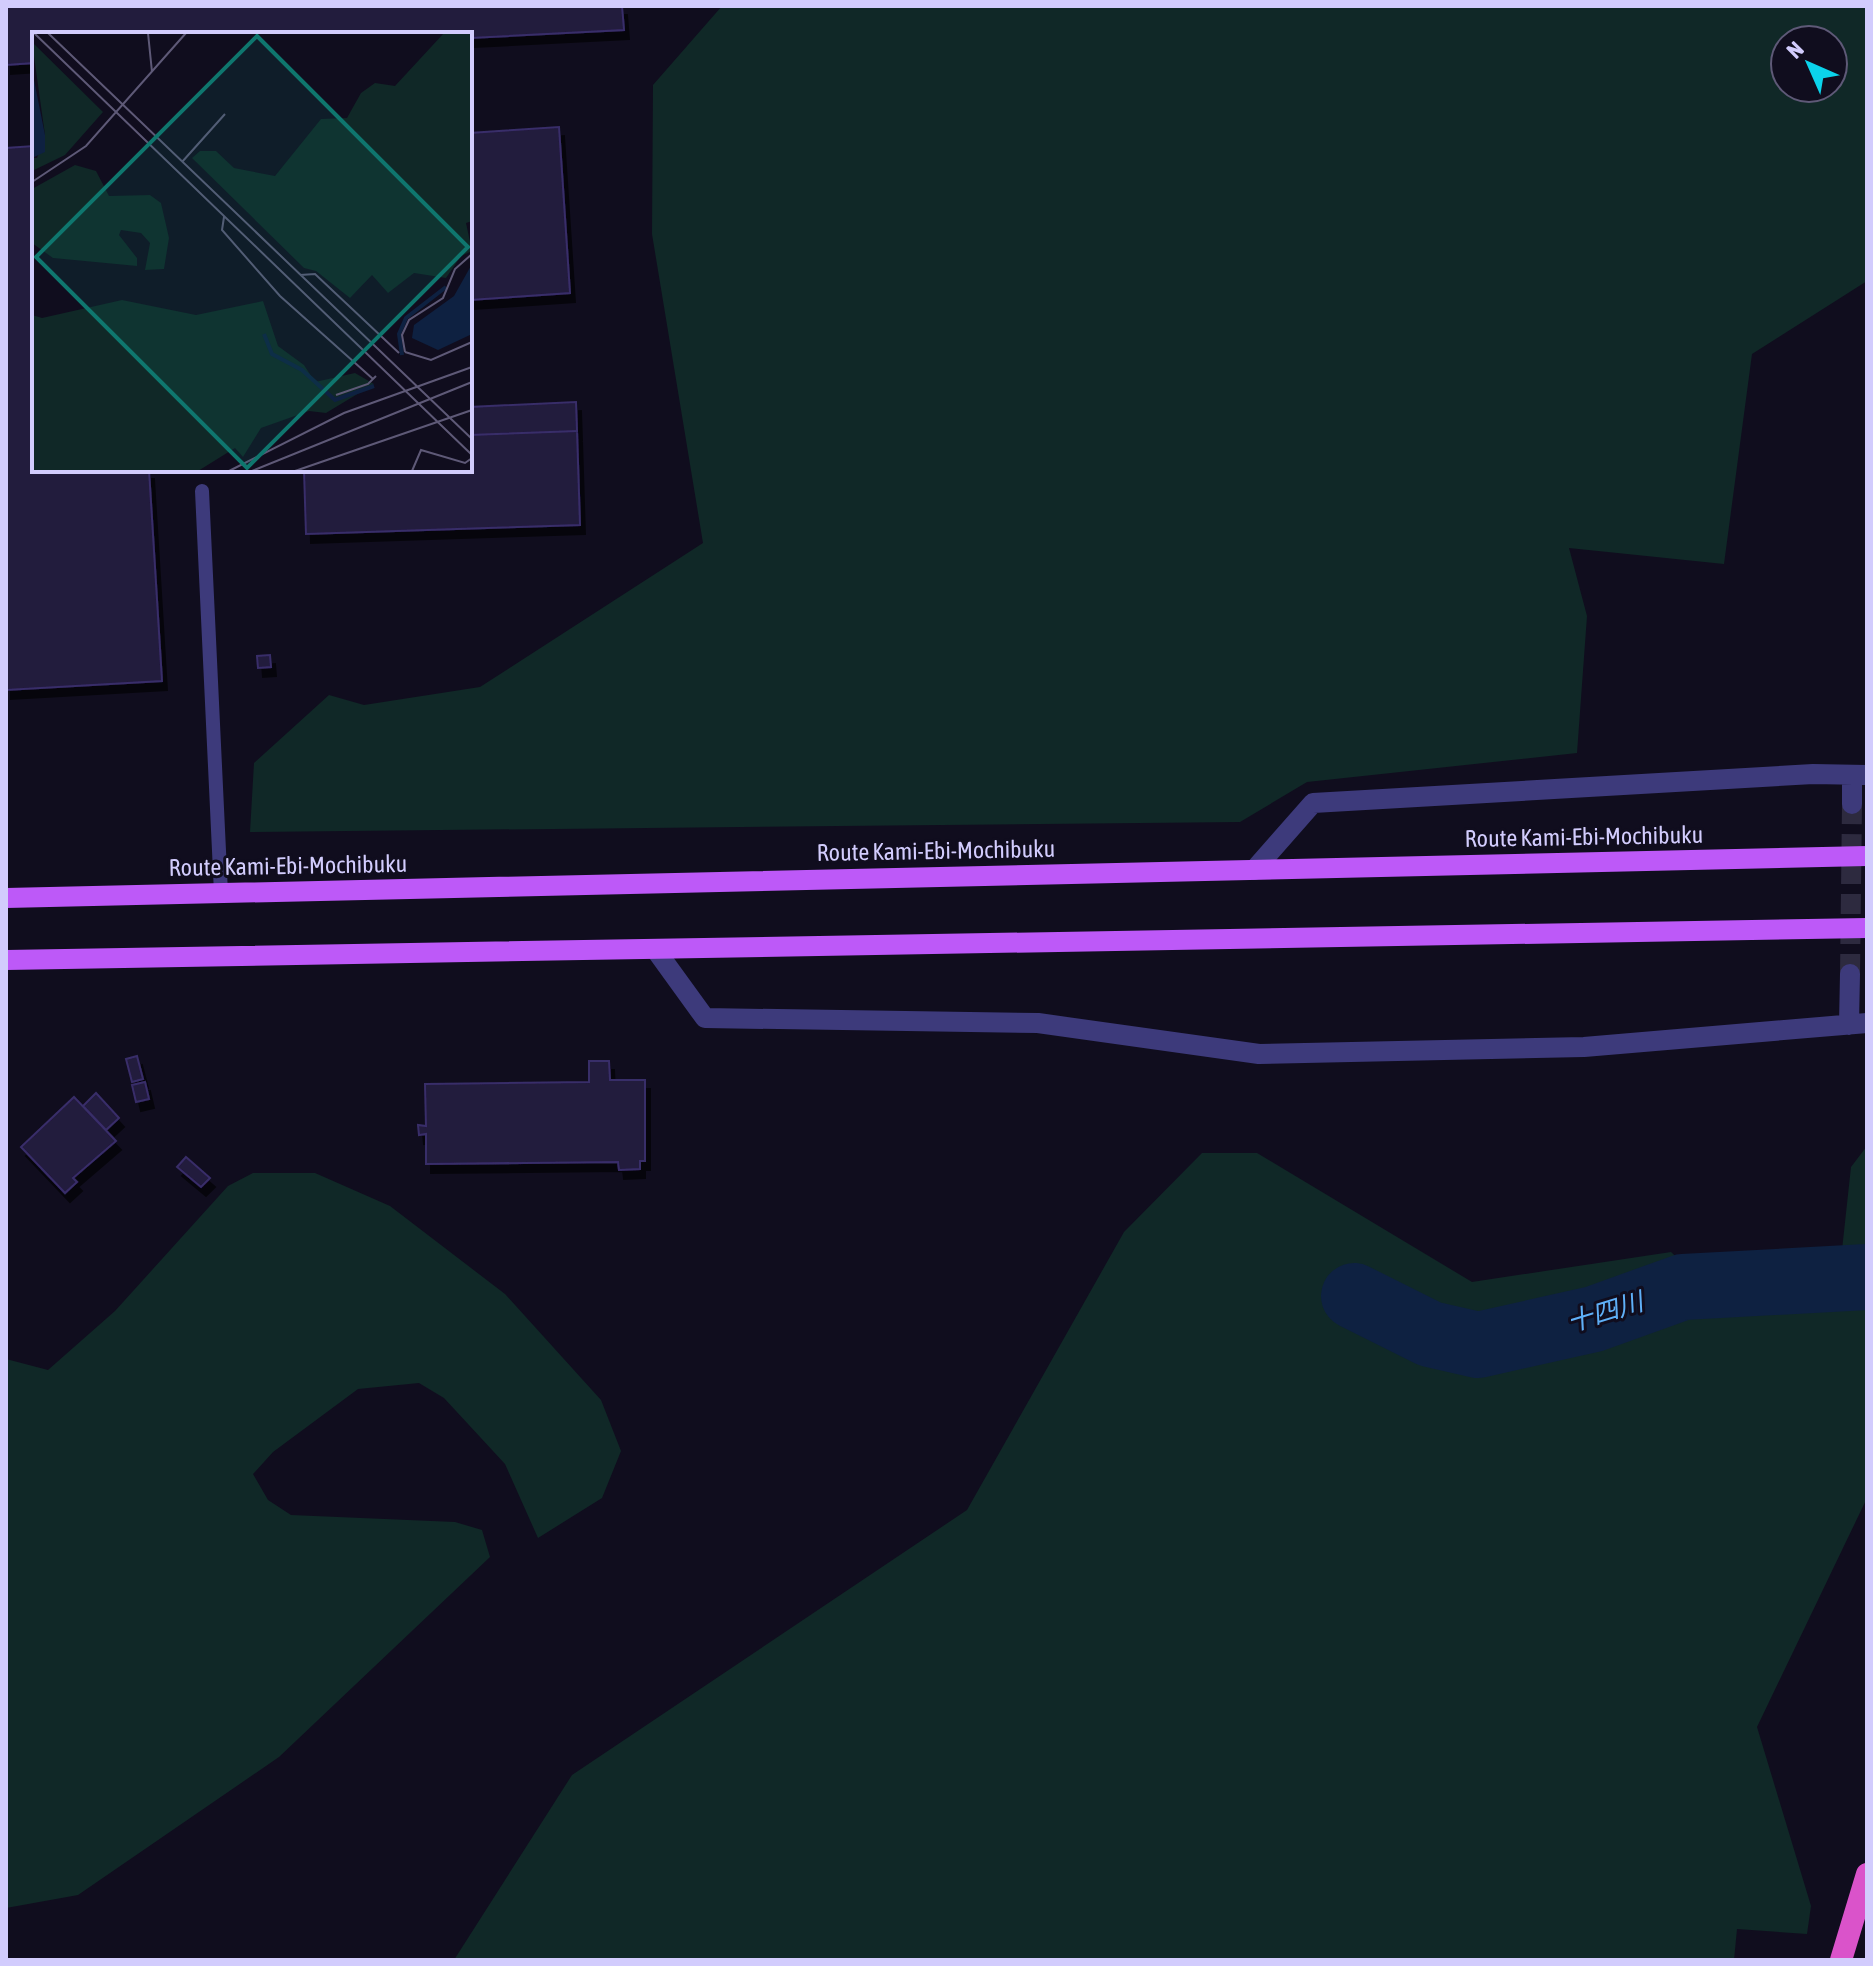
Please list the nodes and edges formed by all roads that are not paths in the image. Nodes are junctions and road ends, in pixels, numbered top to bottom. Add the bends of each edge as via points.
1 (202, 491) dead end
2 (1860, 775) edge
3 (1852, 804) tunnel mouth
4 (1867, 856) edge
5 (1254, 870) junction
6 (221, 893) junction
7 (6, 898) edge
8 (1867, 928) edge
9 (655, 949) junction
10 (6, 960) edge
11 (1850, 974) tunnel mouth
12 (1858, 1024) edge
13 (1867, 1874) edge
14 (1841, 1960) edge

1 - 6 lane
2 - 3 street
2 - 5 street via 1313,803
4 - 5 main road, Route Kami-Ebi-Mochibuku
5 - 6 main road, Route Kami-Ebi-Mochibuku
6 - 7 main road, Route Kami-Ebi-Mochibuku
8 - 9 main road
9 - 10 main road
9 - 12 street via 705,1018 1038,1023 1259,1054 1584,1047
11 - 12 street
13 - 14 highway

